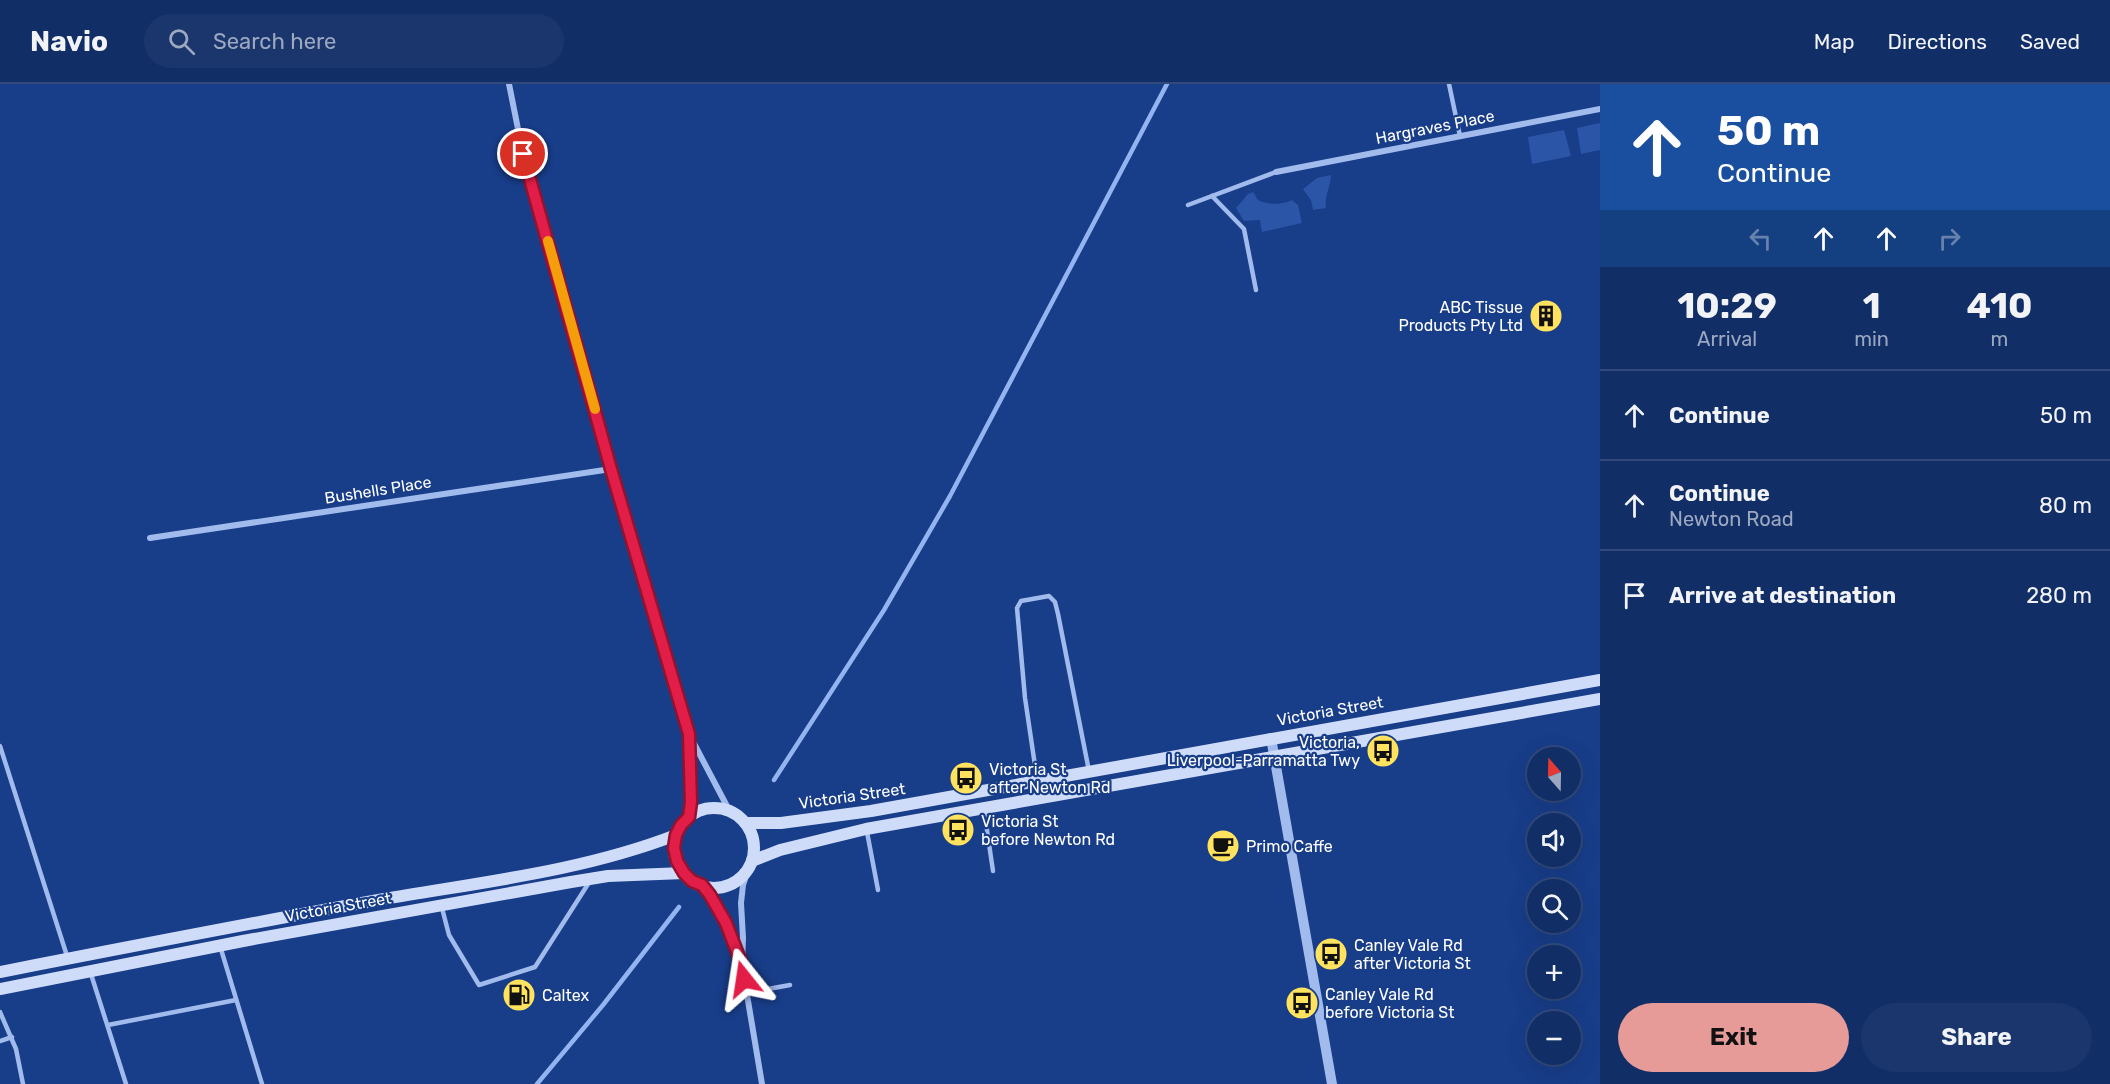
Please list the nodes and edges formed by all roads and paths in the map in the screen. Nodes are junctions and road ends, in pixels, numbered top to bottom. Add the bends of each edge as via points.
1 (509, 84) edge
2 (1449, 84) edge
3 (1600, 109) edge
4 (1460, 136) junction
5 (1276, 172) joint
6 (1212, 196) junction
7 (1188, 205) dead end
8 (1256, 290) dead end
9 (611, 469) junction
10 (150, 538) dead end
11 (1600, 680) edge
12 (1600, 699) edge
13 (689, 734) junction
14 (1271, 738) junction
15 (0, 746) edge
16 (1274, 756) junction
17 (1089, 771) junction
18 (1037, 781) junction
19 (984, 807) junction
20 (729, 810) junction
21 (689, 817) junction
22 (746, 823) junction
23 (866, 829) junction
24 (676, 835) junction
25 (750, 865) junction
26 (993, 871) dead end
27 (684, 873) junction
28 (591, 879) junction
29 (702, 885) junction
30 (878, 890) dead end
31 (441, 905) junction
32 (220, 945) junction
33 (68, 959) junction
34 (742, 965) junction
35 (90, 971) junction
36 (0, 972) edge
37 (790, 984) dead end
38 (0, 989) edge
39 (746, 993) junction
40 (236, 1000) junction
41 (0, 1012) edge
42 (108, 1025) junction
43 (12, 1037) junction
44 (0, 1041) edge
45 (23, 1084) edge
46 (126, 1084) edge
47 (262, 1084) edge
48 (762, 1084) edge
49 (1332, 1084) edge

1 - 9 street via 523,154
2 - 4 lane
3 - 4 street, Hargraves Place
4 - 5 street, Hargraves Place
5 - 6 lane
6 - 7 lane
6 - 8 lane via 1244,229
9 - 10 street, Bushells Place
9 - 13 street
11 - 14 main road, Victoria Street
12 - 16 main road, Victoria Street
13 - 20 street
13 - 21 street
14 - 16 street
14 - 17 main road, Victoria Street
15 - 33 lane
16 - 19 main road, Victoria Street
16 - 49 street
17 - 18 main road, Victoria Street
17 - 18 lane via 1058,614 1049,596 1022,602 1017,608
18 - 22 main road, Victoria Street via 823,819
19 - 23 main road, Victoria Street
19 - 26 lane
20 - 21 main road via 708,808
20 - 22 main road
21 - 24 main road
22 - 25 main road via 755,848
23 - 25 main road, Victoria Street via 780,850
23 - 30 lane
24 - 27 main road via 674,848
24 - 33 main road, Victoria Street via 642,848 560,868
25 - 29 main road via 733,883
25 - 34 street via 741,903
27 - 28 main road, Victoria Street
27 - 29 main road
28 - 31 main road, Victoria Street
28 - 31 lane via 535,967 479,984 449,935
29 - 34 street via 726,923
31 - 32 main road, Victoria Street
32 - 35 main road, Victoria Street
32 - 40 lane
33 - 36 main road, Victoria Street
34 - 39 street
35 - 38 main road, Victoria Street
35 - 42 lane
37 - 39 lane
39 - 48 street
40 - 42 lane
40 - 47 lane
41 - 43 lane
42 - 46 lane
43 - 44 lane
43 - 45 lane

